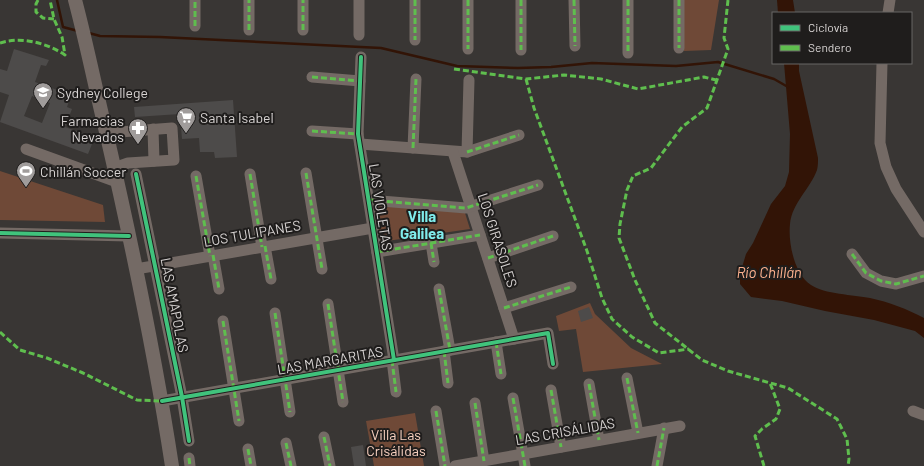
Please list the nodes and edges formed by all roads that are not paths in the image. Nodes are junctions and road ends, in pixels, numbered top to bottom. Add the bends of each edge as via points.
1 (75, 0) edge
2 (195, 0) edge
3 (249, 0) edge
4 (303, 0) edge
5 (359, 0) edge
6 (415, 0) edge
7 (468, 0) edge
8 (521, 0) edge
9 (574, 0) edge
10 (628, 0) edge
11 (679, 0) edge
12 (890, 0) edge
13 (888, 12) edge
14 (195, 26) dead end
15 (249, 30) dead end
16 (303, 30) dead end
17 (359, 35) dead end
18 (415, 40) dead end
19 (574, 46) dead end
20 (679, 48) dead end
21 (468, 49) dead end
22 (521, 50) dead end
23 (628, 53) dead end
24 (361, 57) dead end
25 (882, 64) edge
26 (312, 77) dead end
27 (416, 79) dead end
28 (469, 80) dead end
29 (360, 81) junction
30 (103, 119) junction
31 (153, 129) junction
32 (312, 131) dead end
33 (519, 135) dead end
34 (359, 139) junction
35 (413, 148) junction
36 (26, 149) dead end
37 (453, 152) junction
38 (467, 152) junction
39 (154, 161) junction
40 (114, 168) junction
41 (306, 173) dead end
42 (136, 174) dead end
43 (250, 174) dead end
44 (196, 176) dead end
45 (117, 182) junction
46 (538, 185) dead end
47 (369, 200) junction
48 (471, 207) junction
49 (373, 228) junction
50 (924, 232) edge
51 (0, 233) edge
52 (480, 235) junction
53 (129, 236) junction
54 (553, 236) dead end
55 (317, 237) junction
56 (431, 243) junction
57 (263, 247) junction
58 (377, 252) junction
59 (852, 254) dead end
60 (211, 256) junction
61 (488, 258) junction
62 (434, 262) dead end
63 (155, 265) junction
64 (136, 269) junction
65 (322, 269) dead end
66 (924, 276) edge
67 (270, 279) dead end
68 (571, 287) dead end
69 (219, 288) dead end
70 (439, 289) dead end
71 (328, 304) dead end
72 (504, 308) junction
73 (275, 313) dead end
74 (223, 321) dead end
75 (514, 339) junction
76 (496, 342) junction
77 (447, 351) junction
78 (393, 360) junction
79 (553, 364) dead end
80 (338, 370) junction
81 (501, 374) dead end
82 (627, 378) dead end
83 (286, 379) junction
84 (448, 384) dead end
85 (589, 384) dead end
86 (234, 388) junction
87 (551, 390) dead end
88 (396, 392) dead end
89 (182, 397) junction
90 (513, 398) dead end
91 (162, 401) junction
92 (343, 402) dead end
93 (474, 403) dead end
94 (436, 410) dead end
95 (912, 411) dead end
96 (290, 412) dead end
97 (924, 415) edge
98 (239, 421) dead end
99 (680, 426) dead end
100 (664, 428) junction
101 (638, 433) junction
102 (324, 437) dead end
103 (599, 440) junction
104 (189, 441) dead end
105 (286, 443) dead end
106 (561, 447) junction
107 (248, 449) dead end
108 (523, 454) junction
109 (484, 461) junction
110 (172, 466) edge
111 (251, 466) edge
112 (291, 466) edge
113 (330, 466) edge
114 (445, 466) edge
115 (455, 466) edge
116 (525, 466) edge
117 (657, 466) edge

1 - 30 main road
2 - 14 street
3 - 15 street
4 - 16 street
5 - 17 street
6 - 18 street
7 - 21 street
8 - 22 street
9 - 19 street
10 - 23 street
11 - 20 street
12 - 13 street
24 - 29 street, LAS VIOLETAS
25 - 50 street via 880,143 886,167 896,189
26 - 29 street
27 - 35 street
28 - 38 street
29 - 34 street, LAS VIOLETAS
30 - 31 street via 120,132
30 - 40 main road
31 - 39 street
31 - 39 street via 172,128 174,160
32 - 34 street
33 - 38 street
34 - 35 street
34 - 47 street, LAS VIOLETAS
35 - 37 street
36 - 45 street
37 - 38 street
37 - 48 street, LOS GIRASOLES
39 - 40 street via 128,163
40 - 45 main road
41 - 55 street
42 - 63 street, LAS AMAPOLAS
43 - 57 street
44 - 60 street
45 - 53 main road
46 - 48 street
47 - 48 street
47 - 49 street, LAS VIOLETAS
48 - 52 street, LOS GIRASOLES
49 - 55 street, LOS TULIPANES
49 - 58 street, LAS VIOLETAS
51 - 53 street
52 - 56 street
52 - 61 street, LOS GIRASOLES
53 - 64 main road
54 - 61 street
55 - 57 street, LOS TULIPANES
55 - 65 street
56 - 58 street
56 - 62 street
57 - 60 street, LOS TULIPANES
57 - 67 street
58 - 78 street, LAS VIOLETAS
59 - 66 street via 866,273 881,282 896,284
60 - 63 street, LOS TULIPANES
60 - 69 street
61 - 72 street, LOS GIRASOLES
63 - 64 street, LOS TULIPANES
63 - 89 street, LAS AMAPOLAS
64 - 91 main road
68 - 72 street
70 - 77 street
71 - 80 street
72 - 75 street, LOS GIRASOLES
73 - 83 street
74 - 86 street
75 - 76 street, LAS MARGARITAS
75 - 79 street, LAS MARGARITAS via 548,333
76 - 77 street, LAS MARGARITAS
76 - 81 street
77 - 78 street, LAS MARGARITAS
77 - 84 street
78 - 80 street, LAS MARGARITAS
78 - 88 street, LAS VIOLETAS
80 - 83 street, LAS MARGARITAS
80 - 92 street
82 - 101 street
83 - 86 street, LAS MARGARITAS
83 - 96 street
85 - 103 street
86 - 89 street, LAS MARGARITAS
86 - 98 street
87 - 106 street
89 - 91 street, LAS MARGARITAS
89 - 104 street, LAS AMAPOLAS
90 - 108 street
91 - 110 main road
93 - 109 street
94 - 114 street
95 - 97 street
99 - 100 street, LAS CRISÁLIDAS
100 - 101 street, LAS CRISÁLIDAS
100 - 117 street
101 - 103 street, LAS CRISÁLIDAS
102 - 113 street
103 - 106 street, LAS CRISÁLIDAS
105 - 112 street
106 - 108 street, LAS CRISÁLIDAS
107 - 111 street
108 - 109 street, LAS CRISÁLIDAS
108 - 116 street
109 - 115 street, LAS CRISÁLIDAS

